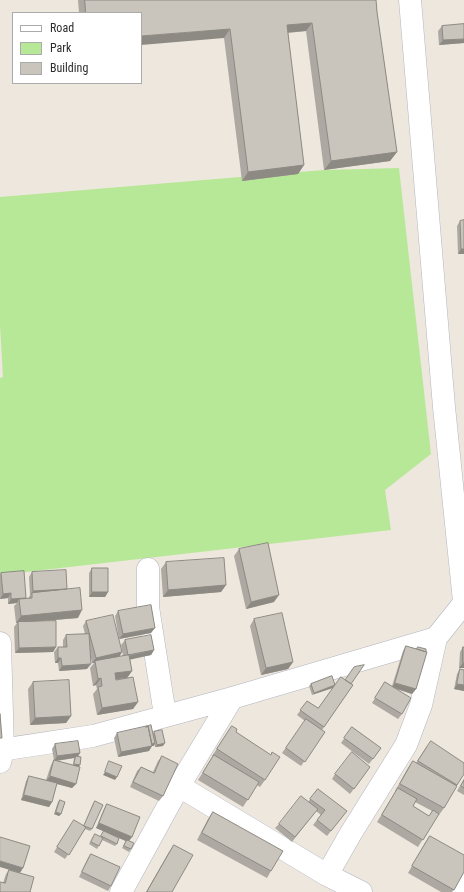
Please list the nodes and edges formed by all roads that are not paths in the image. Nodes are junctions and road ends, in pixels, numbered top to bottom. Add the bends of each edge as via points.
1 (410, 0) edge
2 (148, 569) dead end
3 (464, 602) edge
4 (436, 638) junction
5 (0, 643) edge
6 (232, 698) junction
7 (165, 715) junction
8 (1, 754) edge
9 (180, 786) junction
10 (327, 875) junction
11 (464, 877) edge
12 (121, 892) edge
13 (360, 892) edge
14 (457, 892) edge

1 - 3 street via 444,407
2 - 7 street via 148,607
3 - 4 street
4 - 6 street
4 - 10 street via 421,705 406,745
5 - 8 street
6 - 7 street
6 - 9 street
7 - 8 street via 93,736
9 - 10 street
9 - 12 street
10 - 13 street
11 - 14 street

